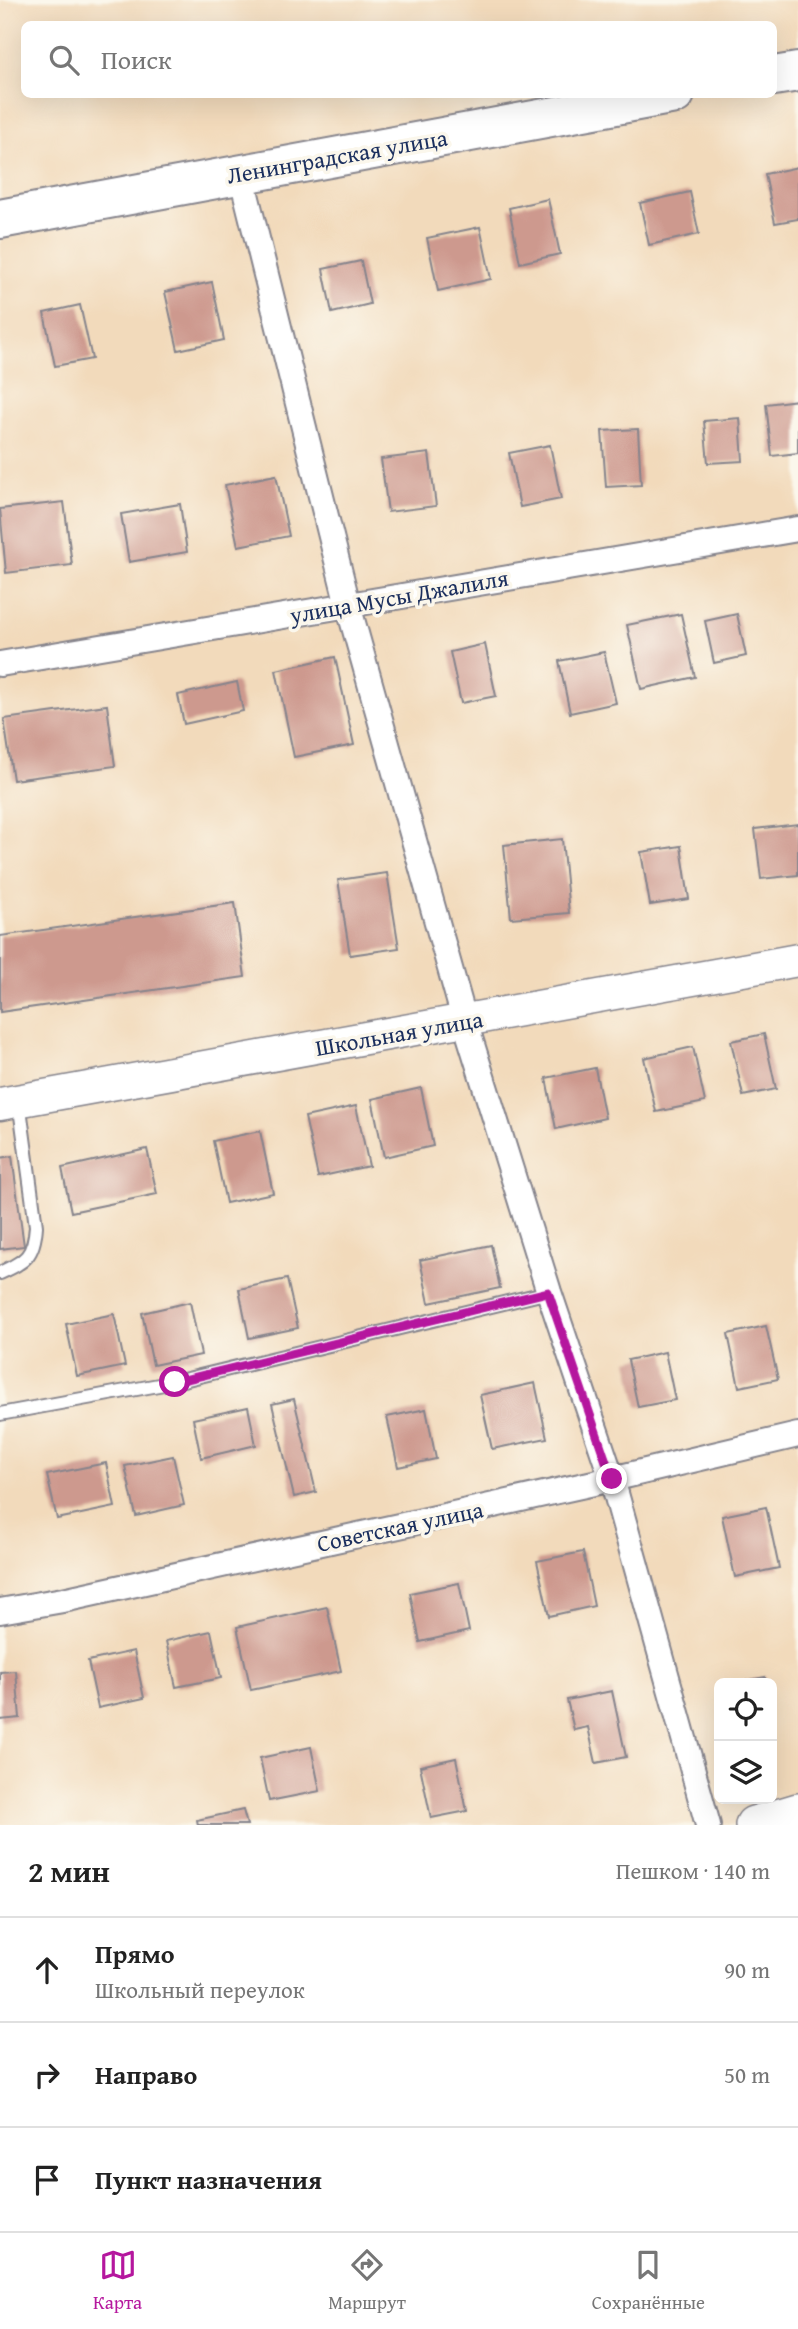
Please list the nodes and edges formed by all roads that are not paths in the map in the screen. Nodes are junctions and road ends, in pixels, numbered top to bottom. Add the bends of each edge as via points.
1 (798, 72) edge
2 (777, 76) edge
3 (653, 98) edge
4 (241, 174) junction
5 (0, 219) edge
6 (798, 529) edge
7 (348, 605) junction
8 (0, 664) edge
9 (798, 960) edge
10 (465, 1022) junction
11 (9, 1103) edge
12 (0, 1273) edge
13 (548, 1292) junction
14 (0, 1414) edge
15 (798, 1435) edge
16 (612, 1479) junction
17 (0, 1611) edge
18 (798, 1812) edge
19 (708, 1825) edge
20 (754, 1825) edge

1 - 2 main road
3 - 4 main road, Ленинградская улица
4 - 5 main road, Ленинградская улица
4 - 7 street
6 - 7 street, улица Мусы Джалиля
7 - 8 street, улица Мусы Джалиля
7 - 10 street
9 - 10 street, Школьная улица
10 - 11 street, Школьная улица
10 - 13 street
11 - 12 lane via 36,1226 35,1245 24,1262
13 - 14 lane via 175,1382
13 - 16 street
15 - 16 street, Советская улица
16 - 17 street, Советская улица
16 - 19 street
18 - 20 main road

